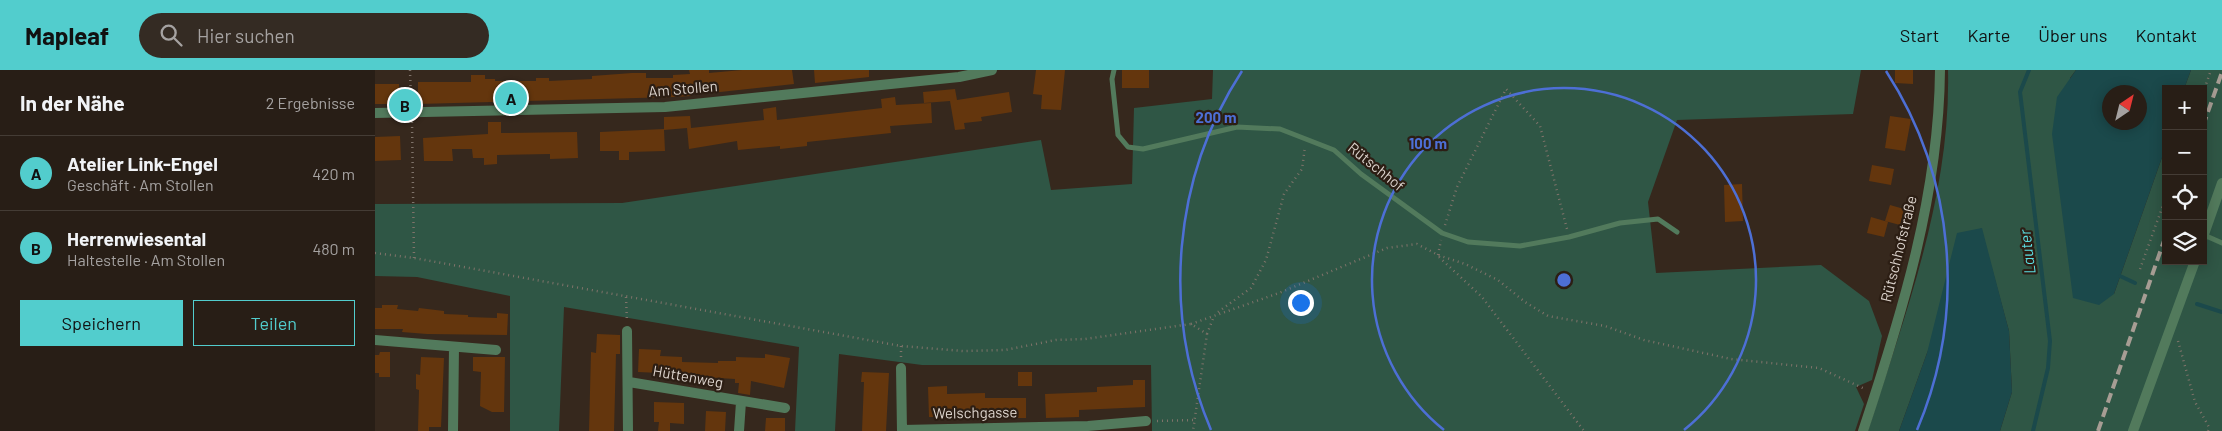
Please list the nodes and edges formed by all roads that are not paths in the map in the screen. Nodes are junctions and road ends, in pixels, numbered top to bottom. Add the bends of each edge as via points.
1 (992, 70) edge
2 (1114, 70) edge
3 (1939, 70) edge
4 (375, 113) edge
5 (2222, 183) edge
6 (2207, 227) edge
7 (1677, 232) dead end
8 (2207, 237) edge
9 (2222, 242) edge
10 (2194, 265) edge
11 (627, 331) road end
12 (375, 340) edge
13 (454, 348) junction
14 (496, 350) dead end
15 (901, 368) dead end
16 (629, 382) junction
17 (741, 402) junction
18 (785, 408) dead end
19 (1146, 421) road end
20 (1050, 429) edge
21 (1088, 429) edge
22 (902, 430) edge
23 (453, 431) edge
24 (628, 431) edge
25 (739, 431) edge
26 (1863, 431) edge
27 (2133, 431) edge

1 - 4 street, Am Stollen via 959,77 665,107
2 - 7 lane, Rütschhof via 1111,79 1118,135 1128,147 1143,149 1237,127 1280,129 1335,150 1361,174 1442,233 1468,242 1520,246 1620,223 1658,219
3 - 26 street, Rütschhofstraße via 1939,118 1923,222 1893,338
5 - 6 street
8 - 9 lane
10 - 27 street
11 - 16 street
12 - 13 street
13 - 14 street
13 - 23 street
15 - 22 street, Welschgasse
16 - 17 street, Hüttenweg
16 - 24 street
17 - 18 street, Hüttenweg
17 - 25 street, Hüttenweg
19 - 21 street, Welschgasse
20 - 21 street, Welschgasse
20 - 22 street, Welschgasse

